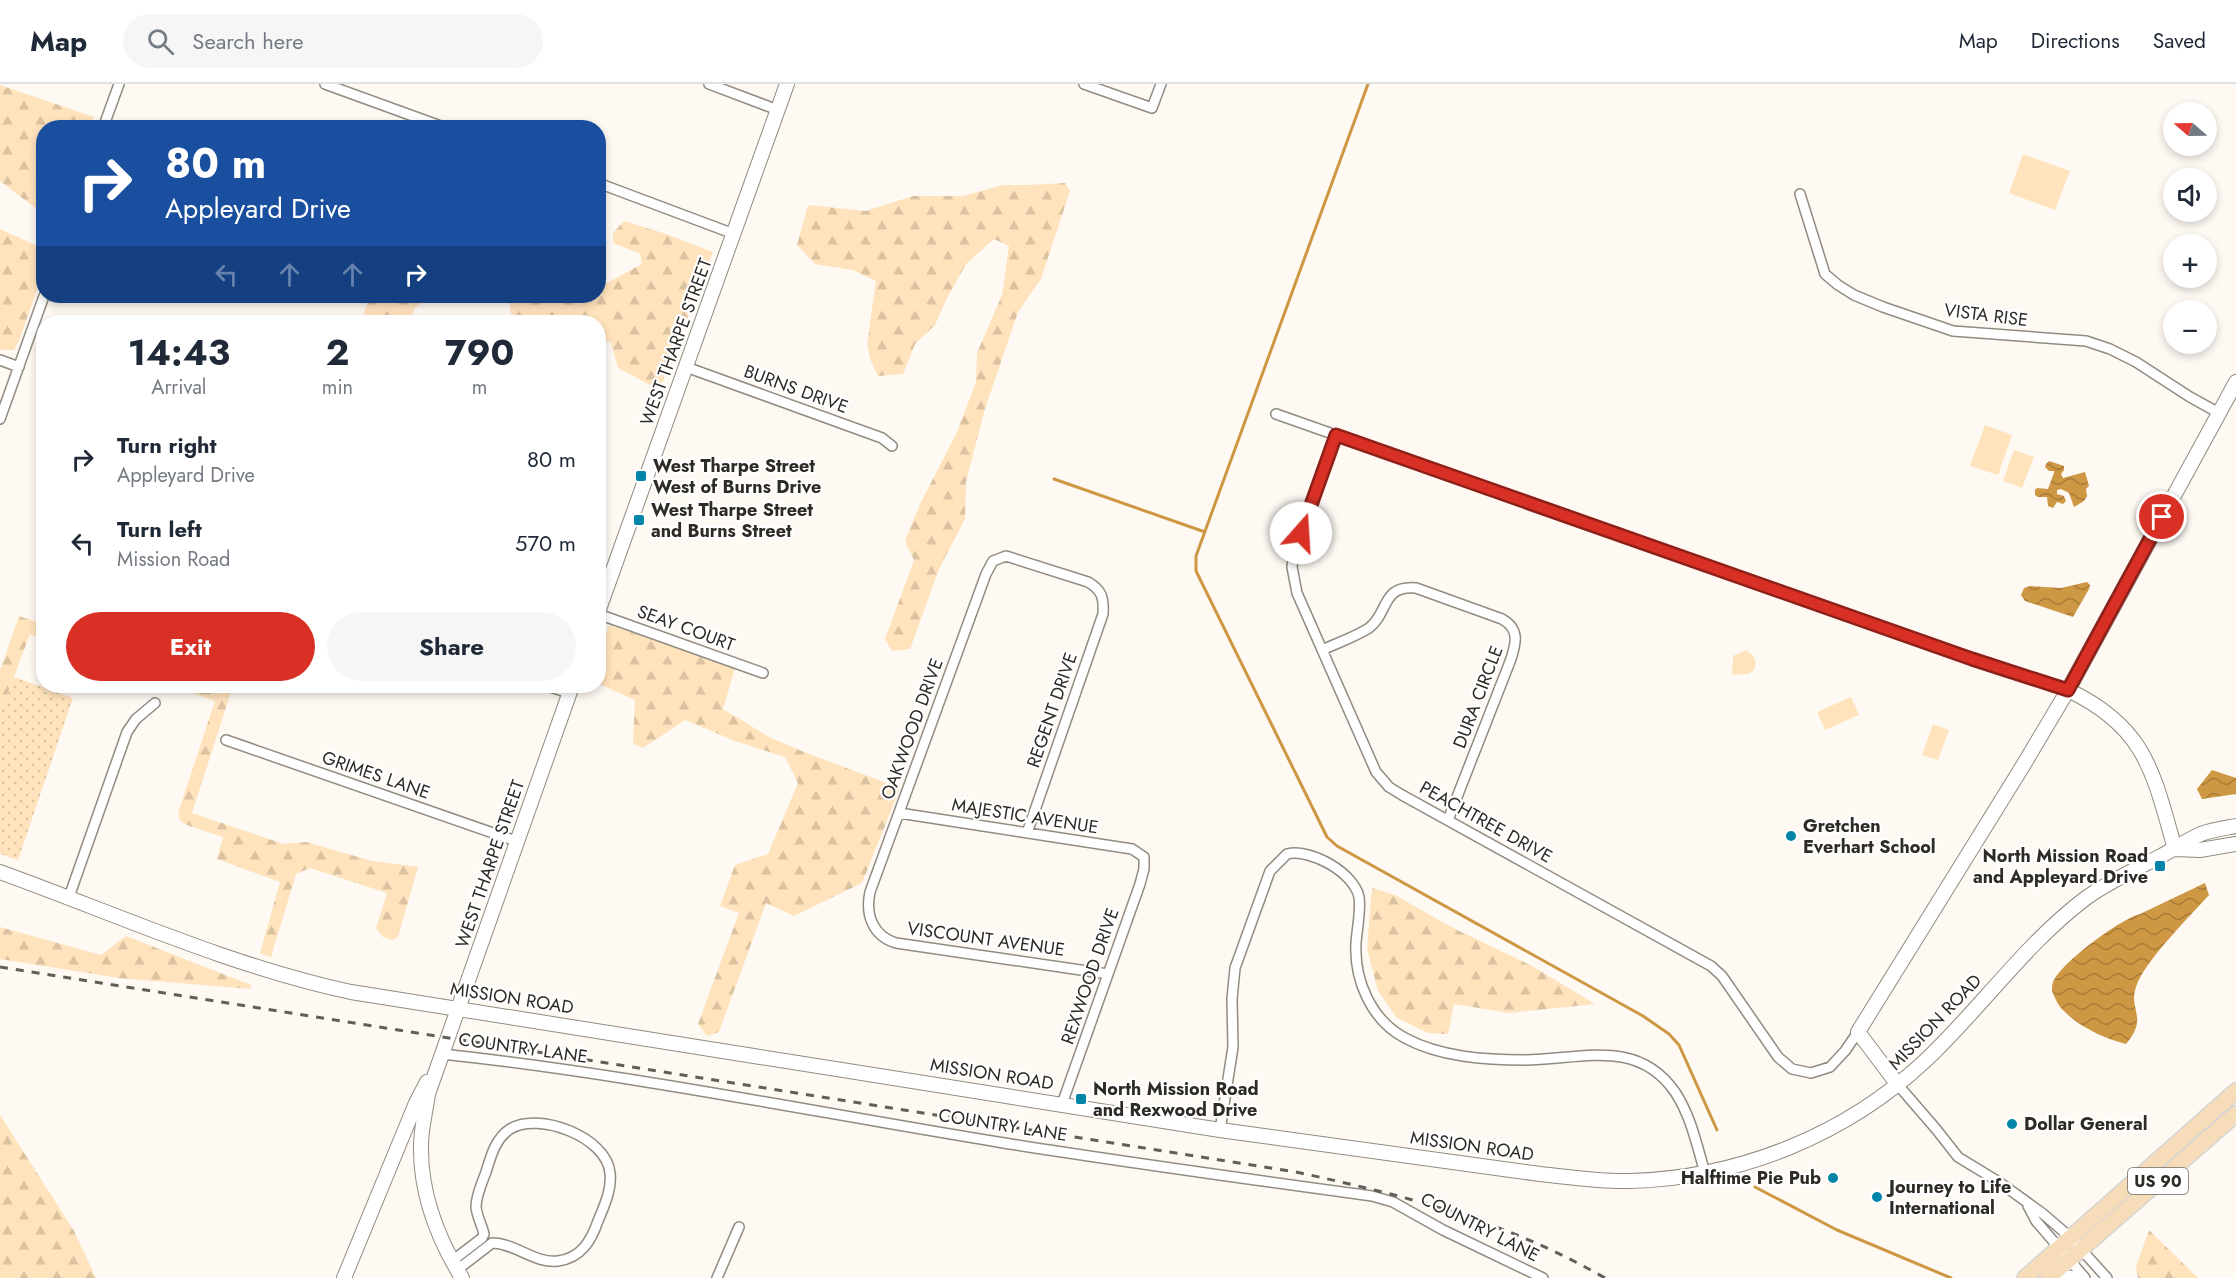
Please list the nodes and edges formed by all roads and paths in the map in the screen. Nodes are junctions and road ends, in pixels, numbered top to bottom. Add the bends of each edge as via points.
1 (119, 84) edge
2 (325, 84) edge
3 (710, 84) edge
4 (787, 84) edge
5 (1084, 84) edge
6 (1161, 84) edge
7 (778, 110) junction
8 (106, 120) edge
9 (424, 120) edge
10 (606, 186) edge
11 (1800, 194) dead end
12 (734, 234) junction
13 (36, 318) edge
14 (0, 360) edge
15 (19, 366) junction
16 (686, 367) junction
17 (2236, 382) edge
18 (2219, 413) junction
19 (1276, 414) dead end
20 (0, 419) edge
21 (1336, 435) junction
22 (892, 446) dead end
23 (606, 591) edge
24 (1102, 597) joint
25 (606, 616) edge
26 (1322, 651) junction
27 (763, 673) dead end
28 (2068, 690) junction
29 (570, 693) edge
30 (155, 703) dead end
31 (226, 740) dead end
32 (899, 813) junction
33 (1448, 820) junction
34 (2236, 826) edge
35 (1027, 833) junction
36 (516, 841) junction
37 (2236, 844) edge
38 (2175, 849) junction
39 (1144, 857) joint
40 (0, 872) edge
41 (69, 897) junction
42 (870, 918) joint
43 (1108, 974) junction
44 (459, 1008) junction
45 (1858, 1032) junction
46 (442, 1054) junction
47 (1898, 1084) junction
48 (2236, 1091) edge
49 (2223, 1103) junction
50 (1062, 1104) junction
51 (2236, 1114) edge
52 (1220, 1130) junction
53 (2216, 1131) junction
54 (421, 1143) junction
55 (394, 1155) junction
56 (1705, 1173) junction
57 (2027, 1203) junction
58 (739, 1227) dead end
59 (2075, 1243) junction
60 (481, 1245) junction
61 (2063, 1254) junction
62 (457, 1270) edge
63 (344, 1278) edge
64 (717, 1278) edge
65 (1543, 1278) edge
66 (2025, 1278) edge
67 (2048, 1278) edge
68 (2059, 1278) edge
69 (2076, 1278) edge
70 (2085, 1278) edge
71 (2107, 1278) edge

1 - 8 street
2 - 9 street
3 - 7 street
4 - 7 main road, WEST THARPE STREET
5 - 6 street via 1152,108
7 - 12 main road, WEST THARPE STREET
10 - 12 street
11 - 18 street, VISTA RISE via 1826,274 1854,295 1953,331 2086,341 2136,362
12 - 16 main road, WEST THARPE STREET
13 - 15 street
14 - 15 street
15 - 20 street
16 - 22 street, BURNS DRIVE via 882,438
16 - 23 main road, WEST THARPE STREET
17 - 18 main road
18 - 28 main road
19 - 21 street
21 - 26 street, PEACHTREE DRIVE via 1292,567 1297,594
21 - 28 street
24 - 32 street, OAKWOOD DRIVE via 1088,582 1012,556 993,561
24 - 35 street, REGENT DRIVE via 1103,614
25 - 27 street, SEAY COURT
26 - 33 street, PEACHTREE DRIVE via 1376,772 1402,795
26 - 33 street, DURA CIRCLE via 1371,627 1391,595 1401,588 1416,588 1512,626 1516,638 1511,660
28 - 38 main road via 2091,700 2128,732 2153,776
28 - 45 main road
29 - 36 main road, WEST THARPE STREET
30 - 41 street via 127,732
31 - 36 street, GRIMES LANE
32 - 35 street, MAJESTIC AVENUE
32 - 42 street, OAKWOOD DRIVE via 870,892
33 - 45 street, PEACHTREE DRIVE via 1711,966 1778,1057 1792,1069 1811,1073 1830,1067
34 - 38 main road, MISSION ROAD via 2201,834
35 - 39 street, MAJESTIC AVENUE via 1132,849
36 - 44 main road, WEST THARPE STREET
37 - 38 main road via 2200,850
38 - 47 main road, MISSION ROAD via 2087,897 2059,920 1927,1059
39 - 43 street, REXWOOD DRIVE via 1140,884
40 - 41 main road, MISSION ROAD
41 - 44 main road, MISSION ROAD via 230,958 310,983
42 - 43 street, VISCOUNT AVENUE via 880,936 896,943
43 - 50 street, REXWOOD DRIVE
44 - 46 main road, WEST THARPE STREET
44 - 50 main road, MISSION ROAD
45 - 47 main road
46 - 54 main road via 428,1094
46 - 55 main road
46 - 65 street, COUNTRY LANE via 783,1104 998,1142 1372,1196 1393,1202
47 - 56 main road, MISSION ROAD via 1865,1108 1803,1142
47 - 57 street via 1958,1157
48 - 49 main road, US 90
49 - 53 main road
49 - 59 main road, US 90
50 - 52 main road, MISSION ROAD
51 - 53 main road, US 90
52 - 56 main road, MISSION ROAD via 1592,1180 1649,1180
52 - 56 street via 1233,1047 1235,968 1270,871 1287,854 1303,852 1327,863 1356,887 1359,979 1389,1027 1415,1043 1455,1054 1527,1060 1609,1054 1639,1063 1675,1093 1691,1125
53 - 59 main road, US 90
54 - 55 main road via 403,1147
54 - 62 main road via 433,1218
55 - 63 main road
57 - 59 street
57 - 61 street via 2036,1221
58 - 64 street
59 - 61 main road, US 90
59 - 71 street
60 - 60 street via 497,1243 553,1261 583,1249 593,1235 609,1191 608,1162 597,1146 542,1123 523,1123 507,1131 495,1145 478,1195 477,1212 484,1234
60 - 62 street
61 - 66 main road, US 90
61 - 67 main road, US 90
61 - 70 street
68 - 69 main road

